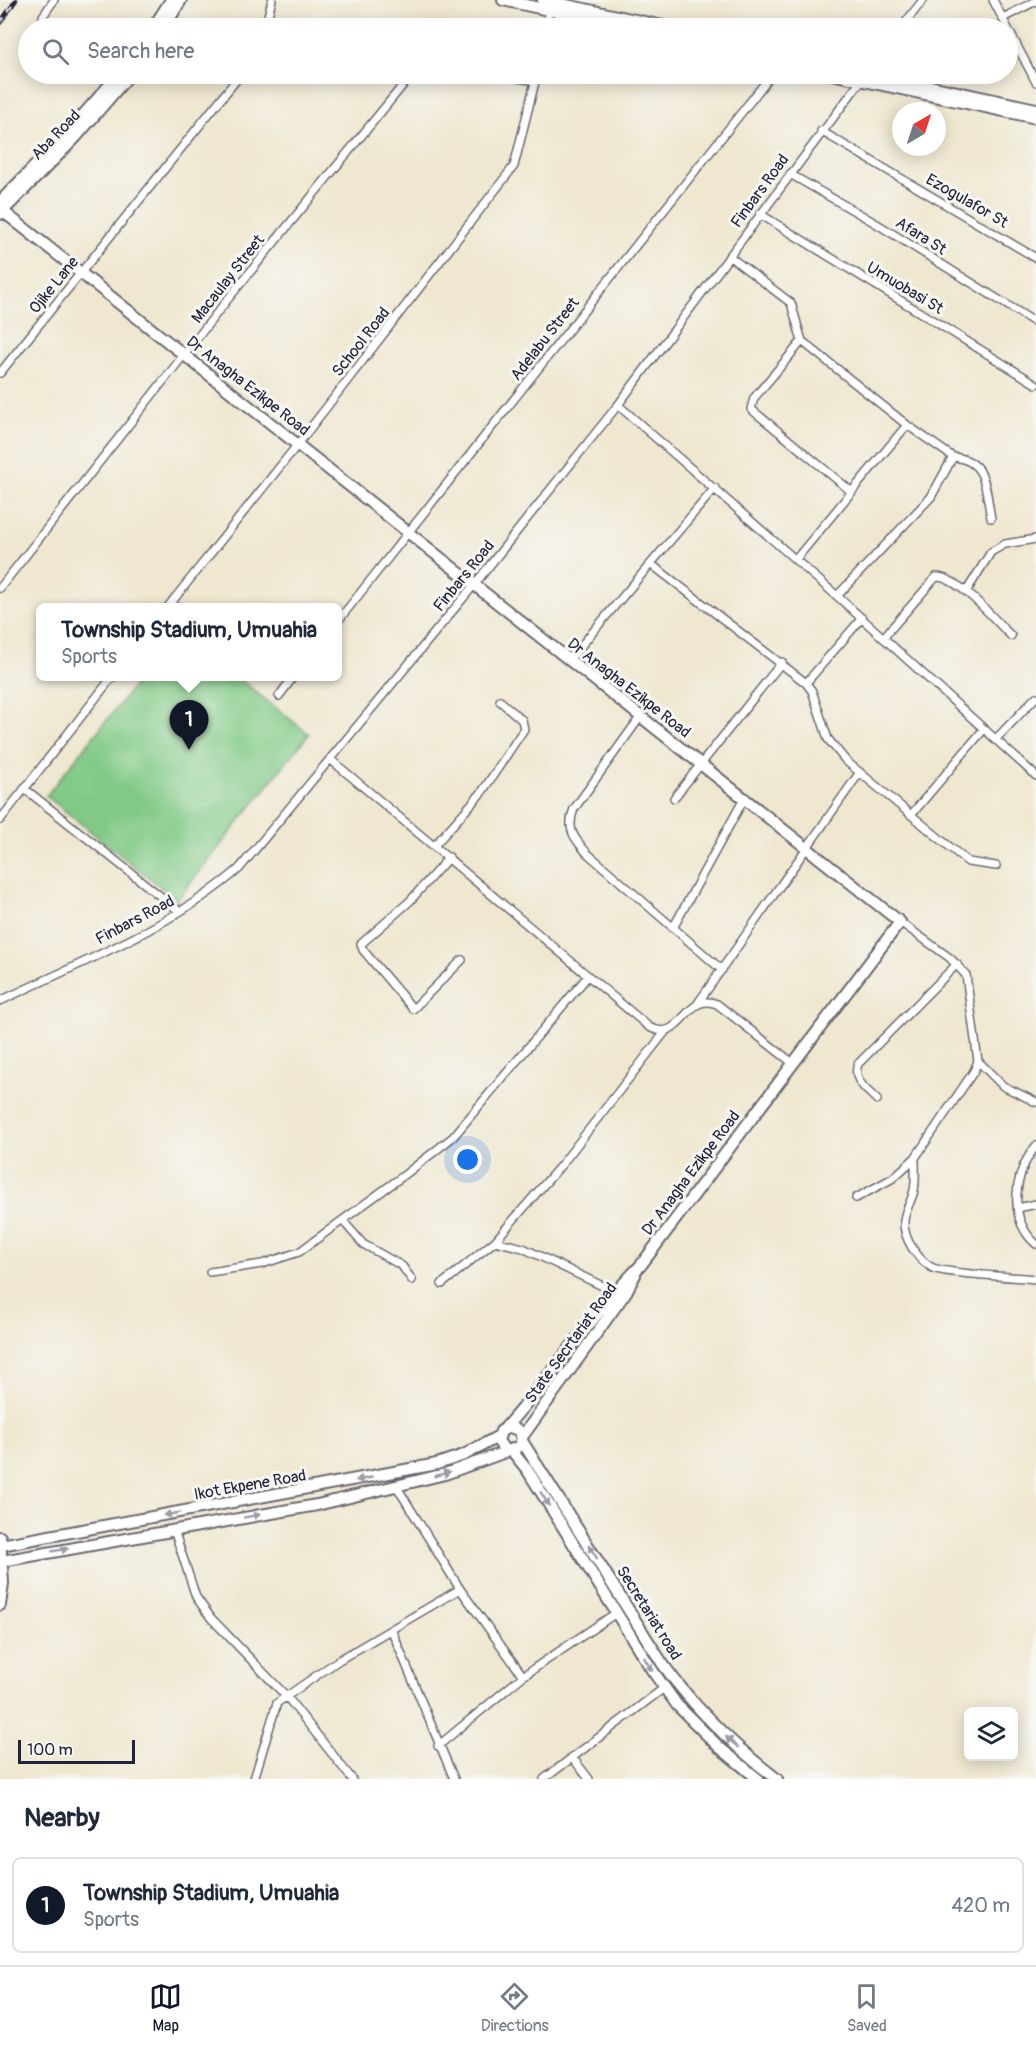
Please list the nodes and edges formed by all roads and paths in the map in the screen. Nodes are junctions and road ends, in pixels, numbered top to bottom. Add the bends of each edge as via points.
1 (54, 0) edge
2 (171, 0) edge
3 (181, 0) edge
4 (272, 0) edge
5 (503, 0) edge
6 (543, 0) edge
7 (923, 0) edge
8 (993, 0) edge
9 (1036, 1) edge
10 (549, 10) junction
11 (43, 16) dead end
12 (159, 18) edge
13 (170, 18) edge
14 (268, 18) edge
15 (548, 18) edge
16 (585, 18) edge
17 (626, 18) edge
18 (909, 18) edge
19 (1003, 18) joint
20 (1018, 47) edge
21 (1036, 82) edge
22 (110, 84) edge
23 (121, 84) edge
24 (233, 84) edge
25 (404, 84) edge
26 (535, 84) edge
27 (764, 84) edge
28 (858, 84) edge
29 (893, 84) edge
30 (920, 84) edge
31 (1036, 109) edge
32 (1036, 118) edge
33 (821, 131) junction
34 (790, 174) junction
35 (1, 209) edge
36 (760, 214) junction
37 (729, 256) junction
38 (1036, 258) edge
39 (80, 273) junction
40 (1036, 323) edge
41 (802, 341) junction
42 (185, 356) junction
43 (0, 373) edge
44 (1036, 384) edge
45 (618, 405) junction
46 (907, 425) junction
47 (298, 444) junction
48 (953, 457) junction
49 (715, 488) junction
50 (852, 492) junction
51 (991, 518) dead end
52 (409, 532) junction
53 (1036, 539) edge
54 (796, 560) junction
55 (651, 564) junction
56 (474, 585) junction
57 (0, 588) edge
58 (966, 592) junction
59 (837, 596) junction
60 (171, 603) edge
61 (342, 616) edge
62 (862, 618) junction
63 (1011, 636) dead end
64 (883, 638) junction
65 (569, 660) junction
66 (782, 662) junction
67 (109, 681) edge
68 (290, 681) edge
69 (806, 683) junction
70 (279, 696) dead end
71 (1036, 697) edge
72 (500, 701) dead end
73 (641, 716) junction
74 (984, 729) junction
75 (995, 740) junction
76 (330, 759) junction
77 (702, 764) junction
78 (860, 772) junction
79 (1036, 776) edge
80 (25, 789) junction
81 (744, 797) junction
82 (674, 798) dead end
83 (911, 815) junction
84 (0, 820) edge
85 (435, 845) junction
86 (809, 848) junction
87 (448, 857) junction
88 (996, 866) dead end
89 (178, 911) junction
90 (900, 922) junction
91 (673, 928) junction
92 (462, 960) dead end
93 (957, 964) junction
94 (722, 970) junction
95 (587, 977) junction
96 (706, 998) junction
97 (0, 1001) edge
98 (665, 1032) junction
99 (978, 1061) junction
100 (794, 1064) junction
101 (877, 1100) dead end
102 (1036, 1102) edge
103 (1036, 1146) edge
104 (915, 1158) junction
105 (856, 1198) dead end
106 (1036, 1204) edge
107 (1018, 1208) junction
108 (343, 1221) junction
109 (495, 1240) junction
110 (1036, 1244) edge
111 (641, 1265) junction
112 (210, 1272) dead end
113 (412, 1280) dead end
114 (1036, 1280) edge
115 (442, 1284) dead end
116 (615, 1292) junction
117 (502, 1432) junction
118 (522, 1439) junction
119 (510, 1451) junction
120 (396, 1487) junction
121 (174, 1530) junction
122 (0, 1541) edge
123 (2, 1561) junction
124 (460, 1590) junction
125 (0, 1605) edge
126 (616, 1612) junction
127 (392, 1631) junction
128 (523, 1676) junction
129 (664, 1688) junction
130 (287, 1697) junction
131 (438, 1746) junction
132 (573, 1757) junction
133 (254, 1779) edge
134 (352, 1779) edge
135 (454, 1779) edge
136 (544, 1779) edge
137 (589, 1779) edge
138 (758, 1779) edge
139 (777, 1779) edge

1 - 11 street
2 - 12 street
3 - 13 street
4 - 14 street
5 - 10 street
6 - 17 street
7 - 18 street
8 - 19 street
9 - 19 street
10 - 15 street
10 - 16 street
20 - 21 street
22 - 35 street, Aba Road
23 - 35 street, Aba Road via 76,137
24 - 39 street, Ojike Lane
25 - 42 street, Macaulay Street
26 - 47 street, School Road via 514,166
27 - 52 street, Adelabu Street
28 - 33 street, Finbars Road
29 - 32 street
30 - 31 street
33 - 34 street, Finbars Road
33 - 38 street, Ezogulafor St
34 - 36 street, Finbars Road
34 - 40 street, Afara St
35 - 39 street, Dr Anagha Ezikpe Road
36 - 37 street, Finbars Road
36 - 44 street, Umuobasi St
37 - 41 street via 791,303
37 - 45 street, Finbars Road
39 - 42 street, Dr Anagha Ezikpe Road
39 - 43 street, Ojike Lane
41 - 46 street
41 - 50 street via 754,398 751,409
42 - 47 street, Dr Anagha Ezikpe Road
42 - 57 street, Macaulay Street
45 - 49 street
45 - 56 street, Finbars Road
46 - 48 street
46 - 50 street
47 - 52 street, Dr Anagha Ezikpe Road
47 - 60 street, School Road
48 - 51 street via 969,458 977,465
48 - 59 street via 931,497
49 - 54 street
49 - 55 street
50 - 54 street
52 - 56 street, Dr Anagha Ezikpe Road
52 - 61 street, Adelabu Street
53 - 58 street via 996,547
54 - 59 street
55 - 65 street
55 - 66 street
56 - 65 street, Dr Anagha Ezikpe Road
56 - 76 street, Finbars Road
58 - 63 street
58 - 64 street via 936,577
59 - 62 street
62 - 64 street
62 - 69 street
64 - 74 street
65 - 73 street, Dr Anagha Ezikpe Road
66 - 69 street
66 - 77 street
67 - 80 street
68 - 70 street
69 - 78 street via 828,739
71 - 75 street
72 - 85 street via 522,720 524,729 482,792
73 - 77 street, Dr Anagha Ezikpe Road
73 - 91 street via 574,809 570,832 587,853
74 - 75 street
74 - 83 street
75 - 79 street
76 - 85 street
76 - 89 street, Finbars Road via 239,869 207,896
77 - 81 street, Dr Anagha Ezikpe Road
77 - 82 street
78 - 83 street
78 - 86 street
80 - 84 street
80 - 89 street
81 - 86 street, Dr Anagha Ezikpe Road
81 - 91 street
83 - 88 street via 968,862
85 - 87 street
86 - 90 street, Dr Anagha Ezikpe Road
86 - 94 street
87 - 92 street via 410,901 361,944 413,1009
87 - 95 street
89 - 97 street, Finbars Road via 124,943
90 - 93 street
90 - 100 street, Dr Anagha Ezikpe Road
91 - 94 street
93 - 99 street via 966,975 969,988
93 - 101 street via 858,1064 857,1080
94 - 96 street
95 - 98 street via 649,1027
95 - 108 street via 453,1137
96 - 98 street
96 - 100 street
98 - 109 street via 562,1164
99 - 102 street via 1004,1086
99 - 104 street
100 - 111 street, Dr Anagha Ezikpe Road
103 - 107 street via 1018,1182
104 - 105 street via 893,1178
104 - 114 street via 914,1192 904,1220 905,1234 915,1252 930,1267 944,1272
106 - 107 street
107 - 110 street via 1027,1233
108 - 112 street via 298,1252 262,1264
108 - 113 street via 363,1244 402,1266
109 - 115 street
109 - 116 street via 523,1248
111 - 116 street, Ikot Ekpene Road
111 - 118 street, State Secrtariat Road
116 - 117 street, Ikot Ekpene Road
117 - 118 street via 518,1430
117 - 119 street via 500,1446
117 -> 122 street, Ikot Ekpene Road via 464,1455 426,1466
118 - 119 street via 520,1446
139 -> 118 street, Secretariat road via 729,1740 687,1698
120 -> 119 street
119 -> 126 street via 528,1471
121 -> 120 street
120 - 124 street
123 -> 121 street
121 - 130 street via 196,1597 211,1618
122 - 123 street
123 - 125 street
124 - 127 street
124 - 128 street
126 - 128 street
126 -> 129 street
127 - 130 street via 339,1660
127 - 131 street
128 - 131 street
129 - 132 street
129 - 138 street via 697,1727
130 - 133 street via 277,1703
130 - 134 street
131 - 135 street
132 - 136 street
132 - 137 street

